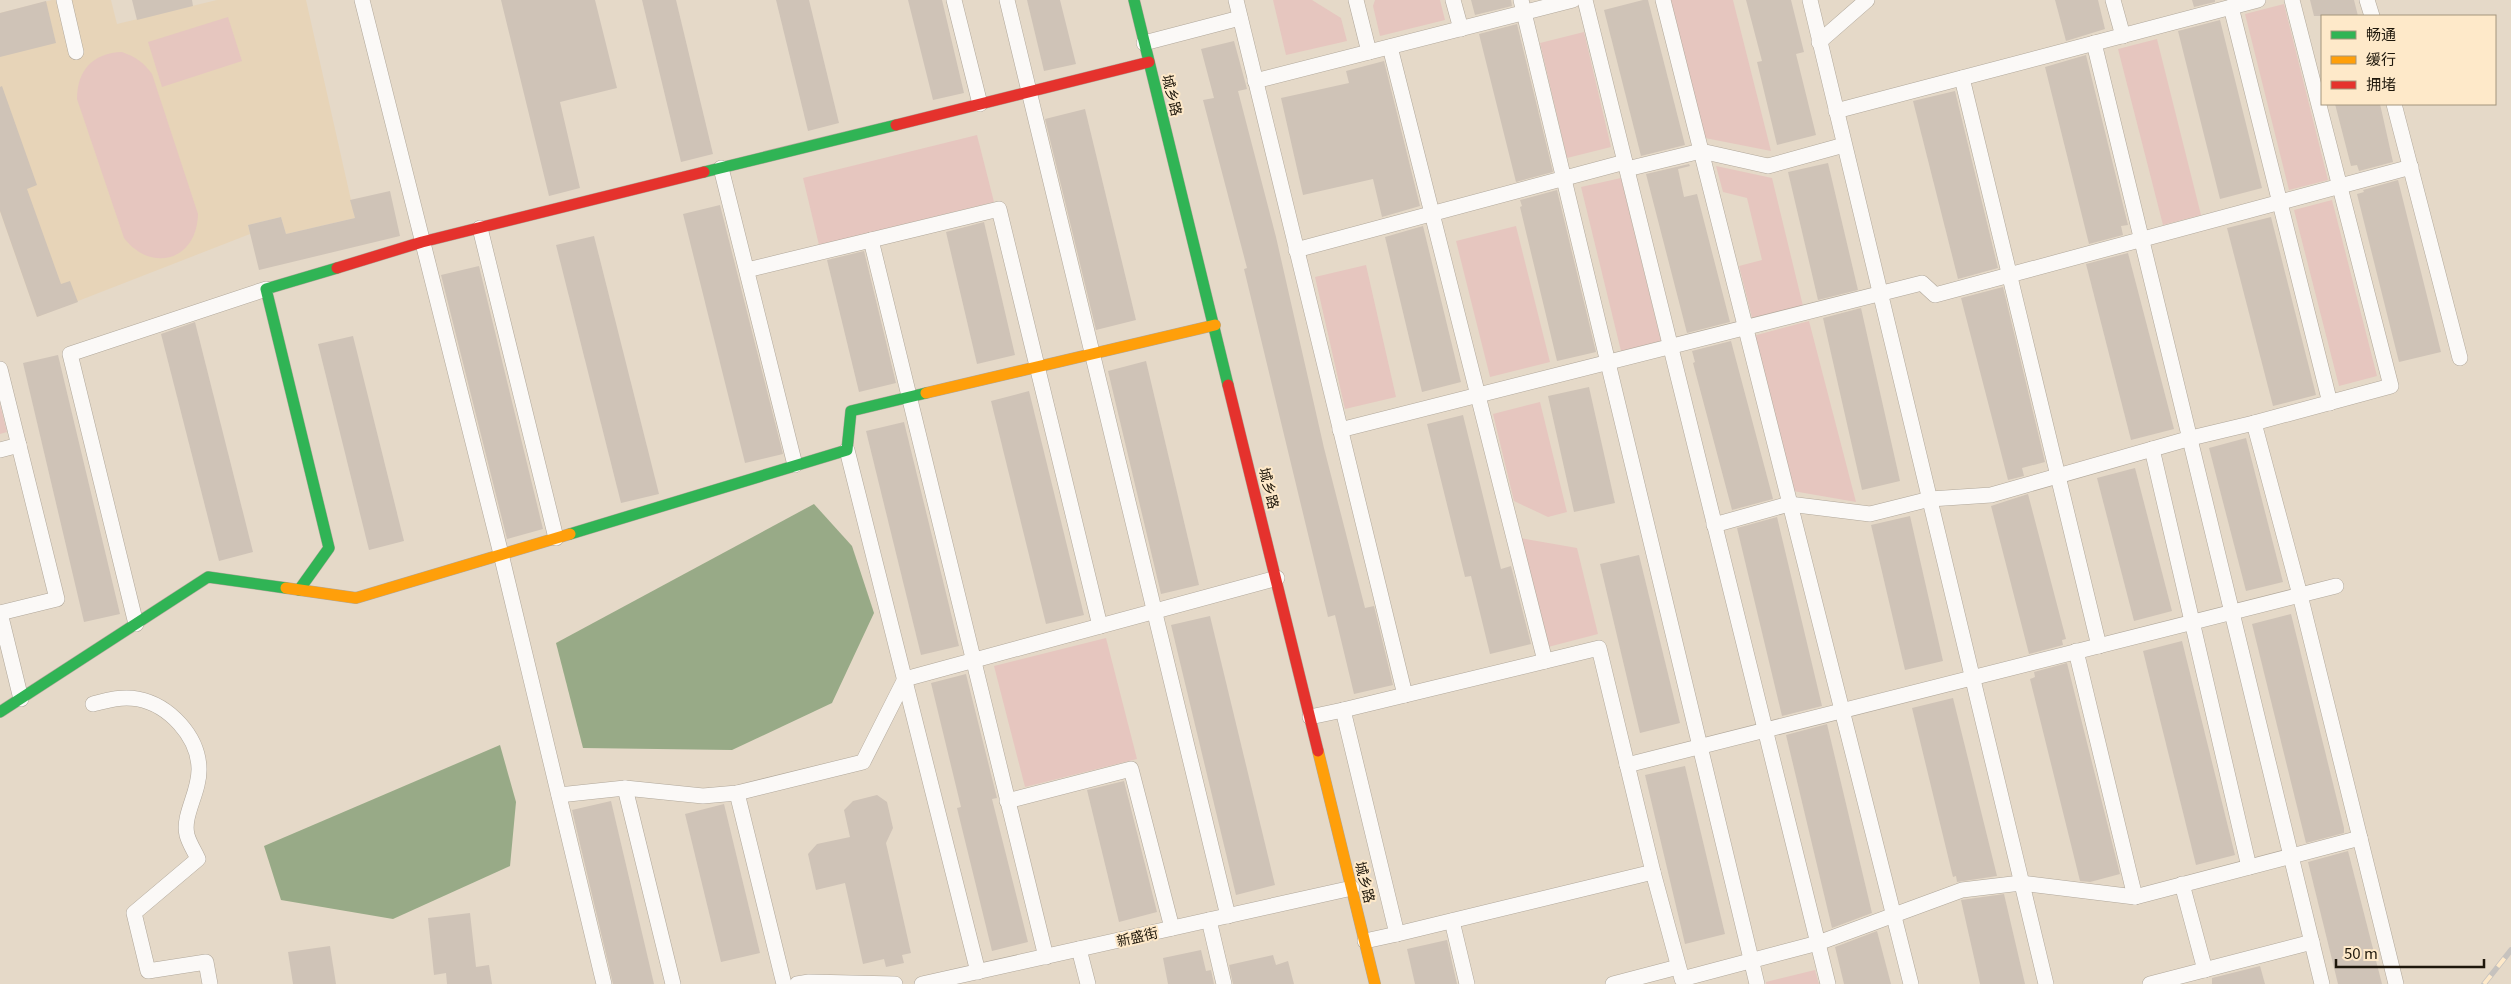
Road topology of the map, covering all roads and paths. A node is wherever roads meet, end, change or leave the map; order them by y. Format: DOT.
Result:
graph roads {
  1 [pos="64,0"];
  2 [pos="362,0"];
  3 [pos="954,0"];
  4 [pos="1007,0"];
  5 [pos="1134,0"];
  6 [pos="1236,0"];
  7 [pos="1356,0"];
  8 [pos="1453,0"];
  9 [pos="1573,0"];
  10 [pos="1585,0"];
  11 [pos="1663,0"];
  12 [pos="1810,0"];
  13 [pos="1867,0"];
  14 [pos="2113,0"];
  15 [pos="2255,0"];
  16 [pos="2292,0"];
  17 [pos="2367,0"];
  18 [pos="1522,6"];
  19 [pos="2231,7"];
  20 [pos="2372,15"];
  21 [pos="1240,18"];
  22 [pos="1461,29"];
  23 [pos="2123,36"];
  24 [pos="1820,42"];
  25 [pos="1144,43"];
  26 [pos="2094,43"];
  27 [pos="1390,47"];
  28 [pos="76,52"];
  29 [pos="1369,52"];
  30 [pos="1149,62"];
  31 [pos="1962,78"];
  32 [pos="1256,81"];
  33 [pos="1029,92"];
  34 [pos="980,104"];
  35 [pos="2394,105"];
  36 [pos="1836,111"];
  37 [pos="1844,145"];
  38 [pos="1701,151"];
  39 [pos="1626,166"];
  40 [pos="721,168"];
  41 [pos="2411,168"];
  42 [pos="1563,179"];
  43 [pos="2340,186"];
  44 [pos="2280,202"];
  45 [pos="1432,213"];
  46 [pos="480,228"];
  47 [pos="871,240"];
  48 [pos="2142,240"];
  49 [pos="422,242"];
  50 [pos="1296,250"];
  51 [pos="747,270"];
  52 [pos="2009,275"];
  53 [pos="266,289"];
  54 [pos="1880,293"];
  55 [pos="1215,325"];
  56 [pos="1745,328"];
  57 [pos="1670,346"];
  58 [pos="1092,354"];
  59 [pos="2460,358"];
  60 [pos="1607,362"];
  61 [pos="1037,367"];
  62 [pos="0,369"];
  63 [pos="1478,395"];
  64 [pos="908,397"];
  65 [pos="2330,403"];
  66 [pos="2254,423"];
  67 [pos="1340,430"];
  68 [pos="2191,438"];
  69 [pos="19,445"];
  70 [pos="2152,449"];
  71 [pos="0,450"];
  72 [pos="848,450"];
  73 [pos="795,465"];
  74 [pos="2058,476"];
  75 [pos="1930,499"];
  76 [pos="1789,504"];
  77 [pos="1714,524"];
  78 [pos="556,538"];
  79 [pos="501,554"];
  80 [pos="1276,578"];
  81 [pos="2336,586"];
  82 [pos="299,590"];
  83 [pos="2300,595"];
  84 [pos="1154,611"];
  85 [pos="2233,612"];
  86 [pos="0,613"];
  87 [pos="2192,622"];
  88 [pos="136,624"];
  89 [pos="1100,626"];
  90 [pos="2099,646"];
  91 [pos="2076,651"];
  92 [pos="973,660"];
  93 [pos="1545,661"];
  94 [pos="1972,678"];
  95 [pos="905,679"];
  96 [pos="1404,695"];
  97 [pos="22,698"];
  98 [pos="93,704"];
  99 [pos="1343,710"];
  100 [pos="1841,711"];
  101 [pos="0,712"];
  102 [pos="1310,717"];
  103 [pos="1765,730"];
  104 [pos="1698,747"];
  105 [pos="1627,765"];
  106 [pos="625,788"];
  107 [pos="737,793"];
  108 [pos="559,795"];
  109 [pos="1007,801"];
  110 [pos="2360,838"];
  111 [pos="2291,856"];
  112 [pos="2249,867"];
  113 [pos="1653,872"];
  114 [pos="2022,883"];
  115 [pos="2182,884"];
  116 [pos="1352,888"];
  117 [pos="2135,897"];
  118 [pos="1894,915"];
  119 [pos="1228,916"];
  120 [pos="1209,920"];
  121 [pos="1452,921"];
  122 [pos="1172,928"];
  123 [pos="1397,934"];
  124 [pos="1365,942"];
  125 [pos="2312,942"];
  126 [pos="1818,943"];
  127 [pos="1079,949"];
  128 [pos="1046,956"];
  129 [pos="1751,961"];
  130 [pos="2205,970"];
  131 [pos="978,972"];
  132 [pos="1681,977"];
  133 [pos="954,981"];
  134 [pos="842,983"];
  135 [pos="210,984"];
  136 [pos="604,984"];
  137 [pos="673,984"];
  138 [pos="784,984"];
  139 [pos="797,984"];
  140 [pos="895,984"];
  141 [pos="922,984"];
  142 [pos="1088,984"];
  143 [pos="1224,984"];
  144 [pos="1375,984"];
  145 [pos="1467,984"];
  146 [pos="1613,984"];
  147 [pos="1757,984"];
  148 [pos="1828,984"];
  149 [pos="1911,984"];
  150 [pos="2046,984"];
  151 [pos="2150,984"];
  152 [pos="2322,984"];
  153 [pos="2396,984"];
  1 -- 28 [label="street"];
  2 -- 49 [label="street"];
  3 -- 34 [label="street"];
  4 -- 33 [label="street"];
  5 -- 25 [label="street, 城乡路"];
  6 -- 21 [label="street"];
  7 -- 29 [label="street"];
  8 -- 22 [label="street"];
  9 -- 18 [label="street"];
  10 -- 39 [label="street"];
  11 -- 38 [label="street"];
  12 -- 24 [label="street"];
  13 -- 24 [label="street"];
  14 -- 23 [label="street"];
  15 -- 19 [label="street"];
  16 -- 43 [label="street"];
  17 -- 20 [label="street"];
  18 -- 22 [label="street"];
  18 -- 42 [label="street"];
  19 -- 23 [label="street"];
  19 -- 44 [label="street"];
  21 -- 25 [label="street"];
  21 -- 32 [label="street"];
  22 -- 27 [label="street"];
  23 -- 26 [label="street"];
  24 -- 36 [label="street"];
  25 -- 30 [label="street, 城乡路"];
  26 -- 31 [label="street"];
  26 -- 48 [label="street"];
  27 -- 29 [label="street"];
  27 -- 45 [label="street"];
  29 -- 32 [label="street"];
  30 -- 33 [label="street"];
  30 -- 55 [label="street, 城乡路"];
  31 -- 36 [label="street"];
  31 -- 52 [label="street"];
  32 -- 50 [label="street"];
  33 -- 34 [label="street"];
  33 -- 58 [label="street"];
  34 -- 40 [label="street"];
  35 -- 41 [label="street"];
  36 -- 37 [label="street"];
  37 -- 38 [label="street"];
  37 -- 54 [label="street"];
  38 -- 39 [label="street"];
  38 -- 56 [label="street"];
  39 -- 42 [label="street"];
  39 -- 57 [label="street"];
  40 -- 46 [label="street"];
  40 -- 51 [label="street"];
  41 -- 43 [label="street"];
  41 -- 59 [label="street"];
  42 -- 45 [label="street"];
  42 -- 60 [label="street"];
  43 -- 44 [label="street"];
  43 -- 65 [label="street"];
  44 -- 48 [label="street"];
  44 -- 65 [label="street"];
  45 -- 50 [label="street"];
  45 -- 63 [label="street"];
  46 -- 49 [label="street"];
  46 -- 78 [label="street"];
  47 -- 51 [label="street"];
  47 -- 61 [label="street"];
  47 -- 64 [label="street"];
  48 -- 52 [label="street"];
  48 -- 68 [label="street"];
  49 -- 53 [label="street"];
  49 -- 79 [label="street"];
  50 -- 67 [label="street"];
  51 -- 73 [label="street"];
  52 -- 54 [label="street"];
  52 -- 74 [label="street"];
  53 -- 82 [label="street"];
  53 -- 88 [label="street"];
  54 -- 56 [label="street"];
  54 -- 75 [label="street"];
  55 -- 58 [label="street"];
  55 -- 80 [label="street, 城乡路"];
  56 -- 57 [label="street"];
  56 -- 76 [label="street"];
  57 -- 60 [label="street"];
  57 -- 77 [label="street"];
  58 -- 61 [label="street"];
  58 -- 84 [label="street"];
  60 -- 63 [label="street"];
  60 -- 104 [label="street"];
  61 -- 64 [label="street"];
  61 -- 89 [label="street"];
  62 -- 69 [label="street"];
  63 -- 67 [label="street"];
  63 -- 93 [label="street"];
  64 -- 72 [label="street"];
  64 -- 92 [label="street"];
  65 -- 66 [label="street"];
  66 -- 68 [label="street"];
  66 -- 83 [label="street"];
  67 -- 96 [label="street"];
  68 -- 70 [label="street"];
  68 -- 85 [label="street"];
  69 -- 71 [label="street"];
  69 -- 86 [label="street"];
  70 -- 74 [label="street"];
  70 -- 87 [label="street"];
  72 -- 73 [label="street"];
  72 -- 95 [label="street"];
  73 -- 78 [label="street"];
  74 -- 75 [label="street"];
  74 -- 90 [label="street"];
  75 -- 76 [label="street"];
  75 -- 94 [label="street"];
  76 -- 77 [label="street"];
  76 -- 100 [label="street"];
  77 -- 103 [label="street"];
  78 -- 79 [label="street"];
  79 -- 82 [label="street"];
  79 -- 108 [label="street"];
  80 -- 84 [label="street"];
  80 -- 102 [label="street, 城乡路"];
  81 -- 83 [label="street"];
  82 -- 88 [label="street"];
  83 -- 85 [label="street"];
  83 -- 110 [label="street"];
  84 -- 89 [label="street"];
  84 -- 119 [label="street"];
  85 -- 87 [label="street"];
  85 -- 111 [label="street"];
  86 -- 97 [label="street"];
  87 -- 90 [label="street"];
  87 -- 112 [label="street"];
  88 -- 97 [label="street"];
  89 -- 92 [label="street"];
  90 -- 91 [label="street"];
  91 -- 94 [label="street"];
  91 -- 117 [label="street"];
  92 -- 95 [label="street"];
  92 -- 109 [label="street"];
  93 -- 96 [label="street"];
  93 -- 105 [label="street"];
  94 -- 100 [label="street"];
  94 -- 114 [label="street"];
  95 -- 107 [label="street"];
  95 -- 131 [label="street"];
  96 -- 99 [label="street"];
  97 -- 101 [label="street"];
  98 -- 135 [label="street"];
  99 -- 102 [label="street"];
  99 -- 123 [label="street"];
  100 -- 103 [label="street"];
  100 -- 118 [label="street"];
  102 -- 116 [label="street, 城乡路"];
  103 -- 104 [label="street"];
  103 -- 126 [label="street"];
  104 -- 105 [label="street"];
  104 -- 129 [label="street"];
  105 -- 113 [label="street"];
  106 -- 107 [label="street"];
  106 -- 108 [label="street"];
  106 -- 137 [label="street"];
  107 -- 138 [label="street"];
  108 -- 136 [label="street"];
  109 -- 122 [label="street"];
  109 -- 128 [label="street"];
  110 -- 111 [label="street"];
  110 -- 153 [label="street"];
  111 -- 112 [label="street"];
  111 -- 125 [label="street"];
  112 -- 115 [label="street"];
  113 -- 121 [label="street"];
  113 -- 132 [label="street"];
  114 -- 117 [label="street"];
  114 -- 118 [label="street"];
  114 -- 150 [label="street"];
  115 -- 117 [label="street"];
  115 -- 130 [label="street"];
  116 -- 119 [label="street, 新盛街"];
  116 -- 124 [label="street, 城乡路"];
  118 -- 126 [label="street"];
  118 -- 149 [label="street"];
  119 -- 120 [label="street, 新盛街"];
  120 -- 122 [label="street, 新盛街"];
  120 -- 143 [label="street"];
  121 -- 123 [label="street"];
  121 -- 145 [label="street"];
  122 -- 127 [label="street, 新盛街"];
  123 -- 124 [label="street"];
  124 -- 144 [label="street, 城乡路"];
  125 -- 130 [label="street"];
  125 -- 152 [label="street"];
  126 -- 129 [label="street"];
  126 -- 148 [label="street"];
  127 -- 128 [label="street, 新盛街"];
  127 -- 142 [label="street"];
  128 -- 131 [label="street, 新盛街"];
  129 -- 132 [label="street"];
  129 -- 147 [label="street"];
  130 -- 151 [label="street"];
  131 -- 133 [label="street, 新盛街"];
  132 -- 146 [label="street"];
  133 -- 141 [label="street, 新盛街"];
  134 -- 139 [label="street"];
  134 -- 140 [label="street"];
}
